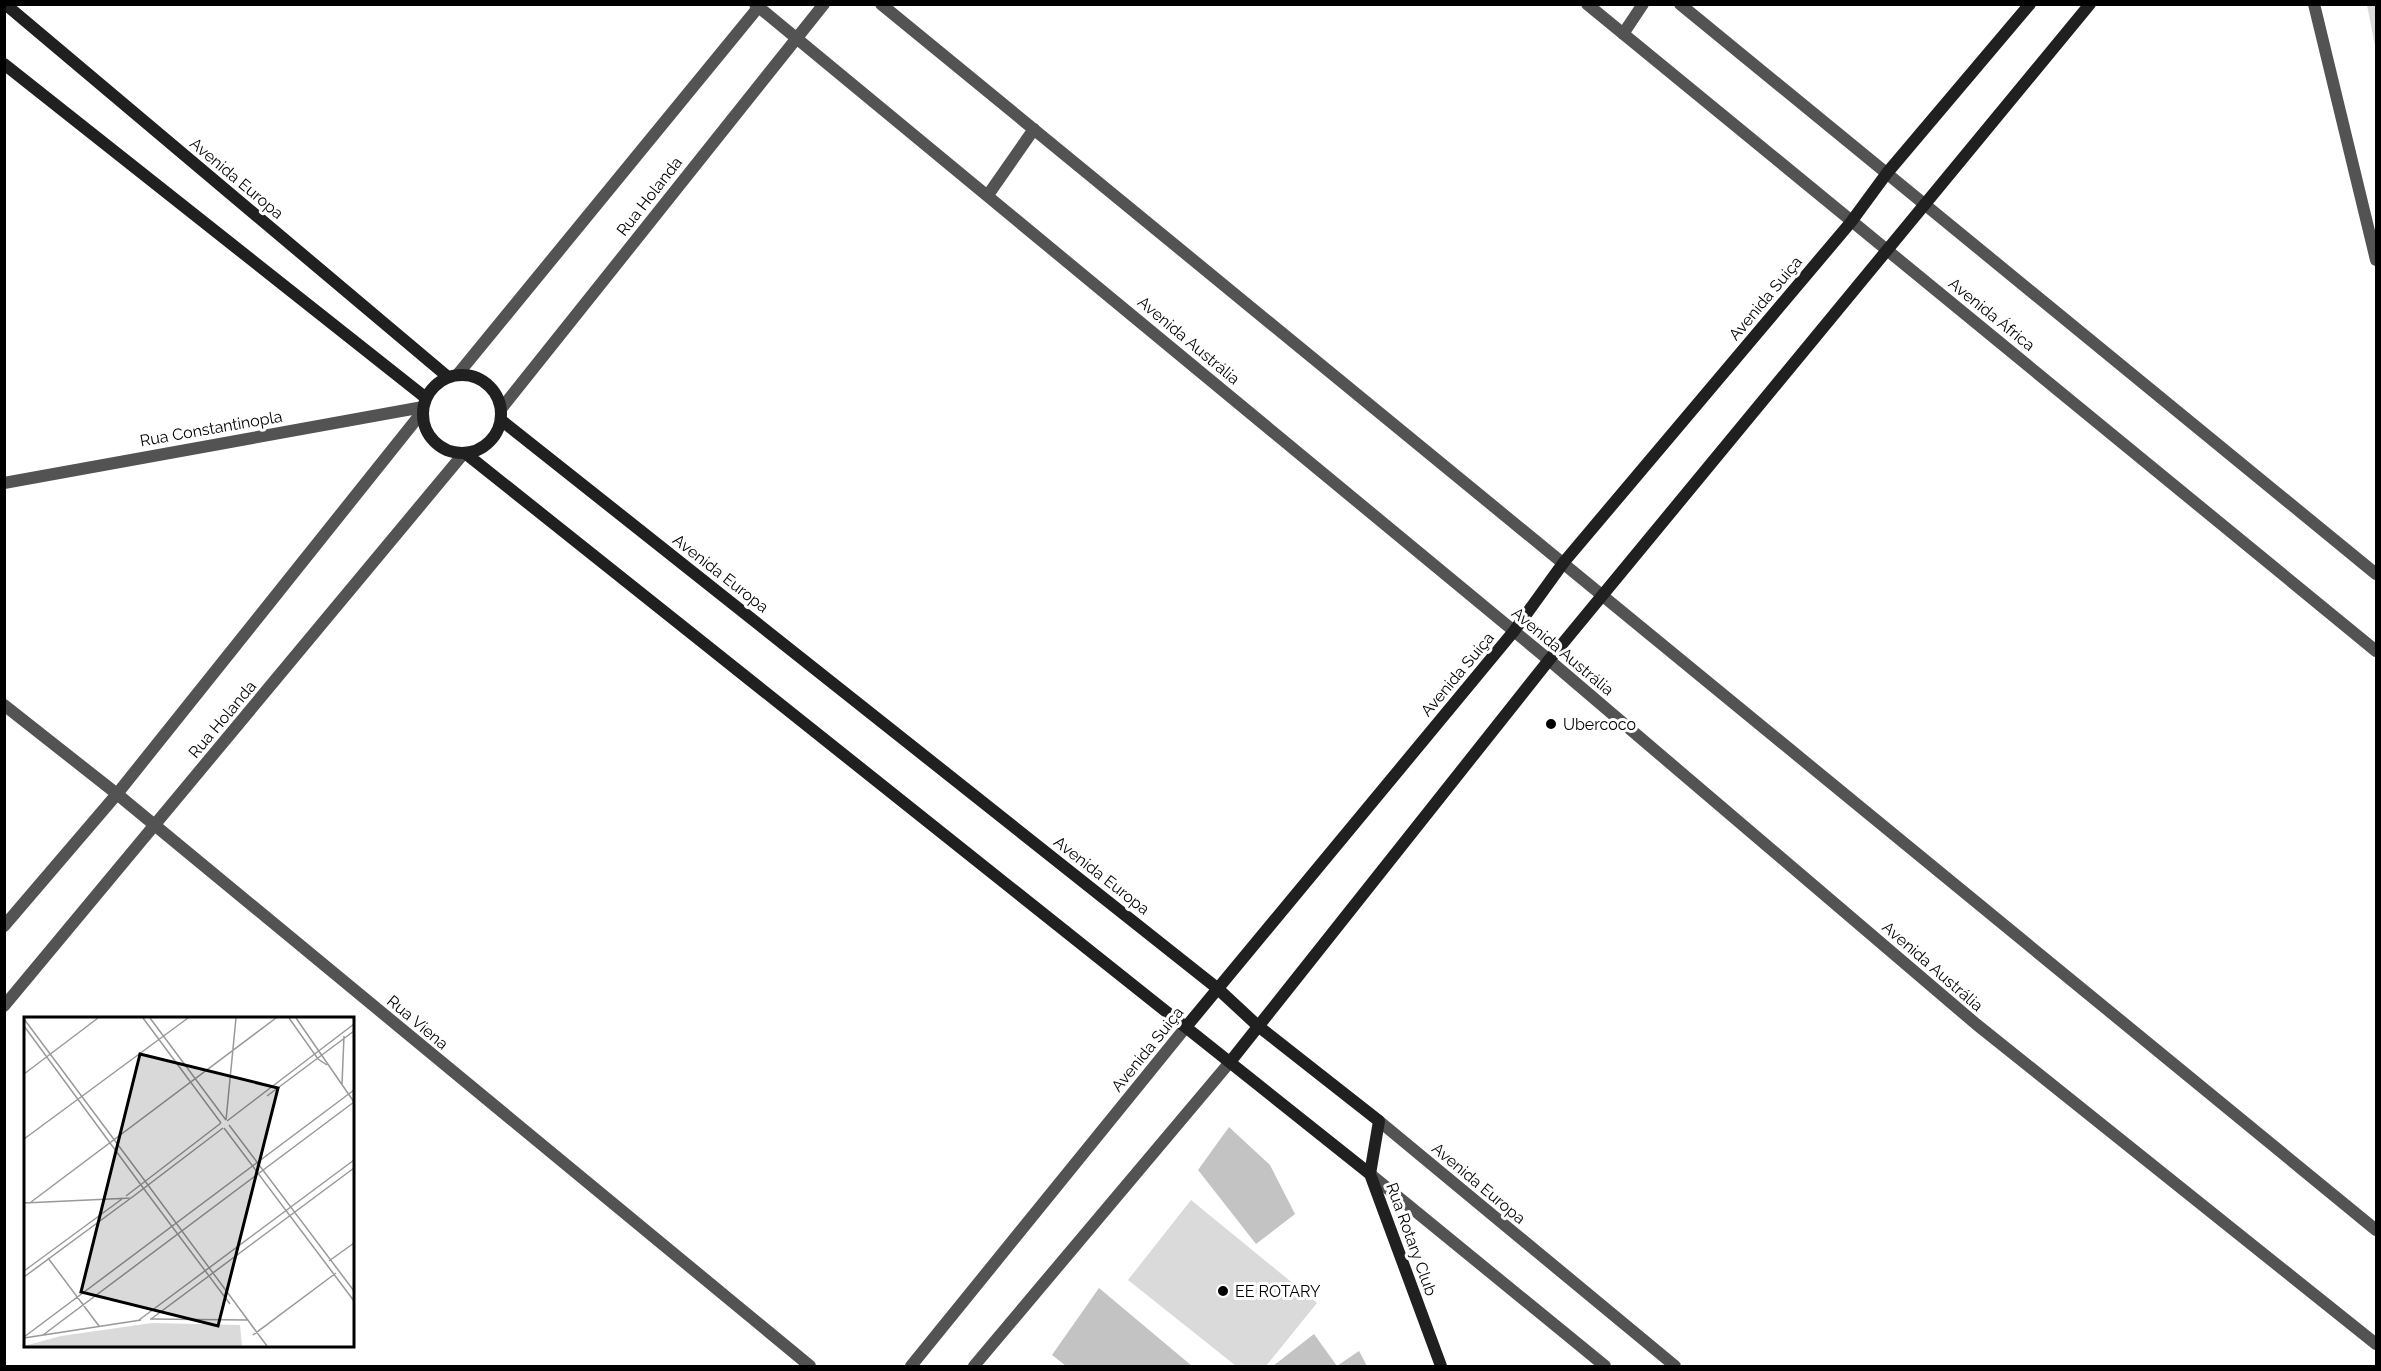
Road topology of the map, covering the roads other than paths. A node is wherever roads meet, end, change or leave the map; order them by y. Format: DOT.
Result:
graph roads {
  1 [pos="5,4"];
  2 [pos="824,4"];
  3 [pos="881,4"];
  4 [pos="1587,4"];
  5 [pos="1643,4"];
  6 [pos="1680,4"];
  7 [pos="2030,4"];
  8 [pos="2090,4"];
  9 [pos="2314,4"];
  10 [pos="759,6"];
  11 [pos="1623,34"];
  12 [pos="796,38"];
  13 [pos="4,64"];
  14 [pos="1034,129"];
  15 [pos="1887,173"];
  16 [pos="988,195"];
  17 [pos="1924,205"];
  18 [pos="1851,222"];
  19 [pos="1888,250"];
  20 [pos="2376,260"];
  21 [pos="453,376"];
  22 [pos="424,405"];
  23 [pos="501,415"];
  24 [pos="465,453"];
  25 [pos="4,483"];
  26 [pos="1564,562"];
  27 [pos="2376,574"];
  28 [pos="1604,595"];
  29 [pos="1514,631"];
  30 [pos="2376,651"];
  31 [pos="1549,660"];
  32 [pos="4,705"];
  33 [pos="117,794"];
  34 [pos="155,826"];
  35 [pos="4,926"];
  36 [pos="1217,988"];
  37 [pos="4,1006"];
  38 [pos="1258,1026"];
  39 [pos="1186,1027"];
  40 [pos="1230,1062"];
  41 [pos="1379,1121"];
  42 [pos="1370,1174"];
  43 [pos="2376,1230"];
  44 [pos="2376,1344"];
  45 [pos="810,1366"];
  46 [pos="911,1366"];
  47 [pos="974,1366"];
  48 [pos="1441,1366"];
  49 [pos="1605,1366"];
  50 [pos="1674,1366"];
  1 -- 21 [label="main road, Avenida Europa"];
  2 -- 12 [label="street, Rua Holanda"];
  3 -- 14 [label="street"];
  4 -- 11 [label="street, Avenida África"];
  5 -- 11 [label="street"];
  6 -- 15 [label="street"];
  7 -- 15 [label="main road, Avenida Suiça"];
  8 -- 17 [label="main road"];
  9 -- 20 [label="street"];
  10 -- 12 [label="street, Avenida Austrália"];
  10 -- 21 [label="street, Rua Holanda"];
  11 -- 18 [label="street, Avenida África"];
  12 -- 16 [label="street, Avenida Austrália"];
  12 -- 23 [label="street, Rua Holanda"];
  13 -- 22 [label="main road"];
  14 -- 16 [label="street"];
  14 -- 26 [label="street"];
  15 -- 17 [label="street"];
  15 -- 18 [label="main road, Avenida Suiça"];
  16 -- 29 [label="street, Avenida Austrália"];
  17 -- 19 [label="main road"];
  17 -- 27 [label="street"];
  18 -- 19 [label="street, Avenida África"];
  18 -- 26 [label="main road, Avenida Suiça"];
  19 -- 28 [label="main road"];
  19 -- 30 [label="street, Avenida África"];
  21 -- 22 [label="main road"];
  21 -- 23 [label="main road"];
  22 -- 24 [label="main road"];
  22 -- 25 [label="street, Rua Constantinopla"];
  22 -- 33 [label="street"];
  23 -- 24 [label="main road"];
  23 -- 36 [label="main road, Avenida Europa"];
  24 -- 34 [label="street, Rua Holanda"];
  24 -- 39 [label="main road"];
  26 -- 28 [label="street"];
  26 -- 29 [label="main road, Avenida Suiça"];
  28 -- 31 [label="main road"];
  28 -- 43 [label="street"];
  29 -- 31 [label="street, Avenida Austrália"];
  29 -- 36 [label="main road, Avenida Suiça"];
  31 -- 38 [label="main road"];
  31 -- 44 [label="street, Avenida Austrália"];
  32 -- 33 [label="street, Rua Viena"];
  33 -- 34 [label="street, Rua Viena"];
  33 -- 35 [label="street"];
  34 -- 37 [label="street, Rua Holanda"];
  34 -- 45 [label="street, Rua Viena"];
  36 -- 38 [label="main road, Avenida Europa"];
  36 -- 39 [label="main road, Avenida Suiça"];
  38 -- 40 [label="main road"];
  38 -- 41 [label="main road, Avenida Europa"];
  39 -- 40 [label="main road"];
  39 -- 46 [label="street, Avenida Suiça"];
  40 -- 42 [label="main road"];
  40 -- 47 [label="street"];
  41 -- 42 [label="main road, Rua Rotary Club"];
  41 -- 50 [label="street, Avenida Europa"];
  42 -- 48 [label="main road, Rua Rotary Club"];
  42 -- 49 [label="street"];
}
